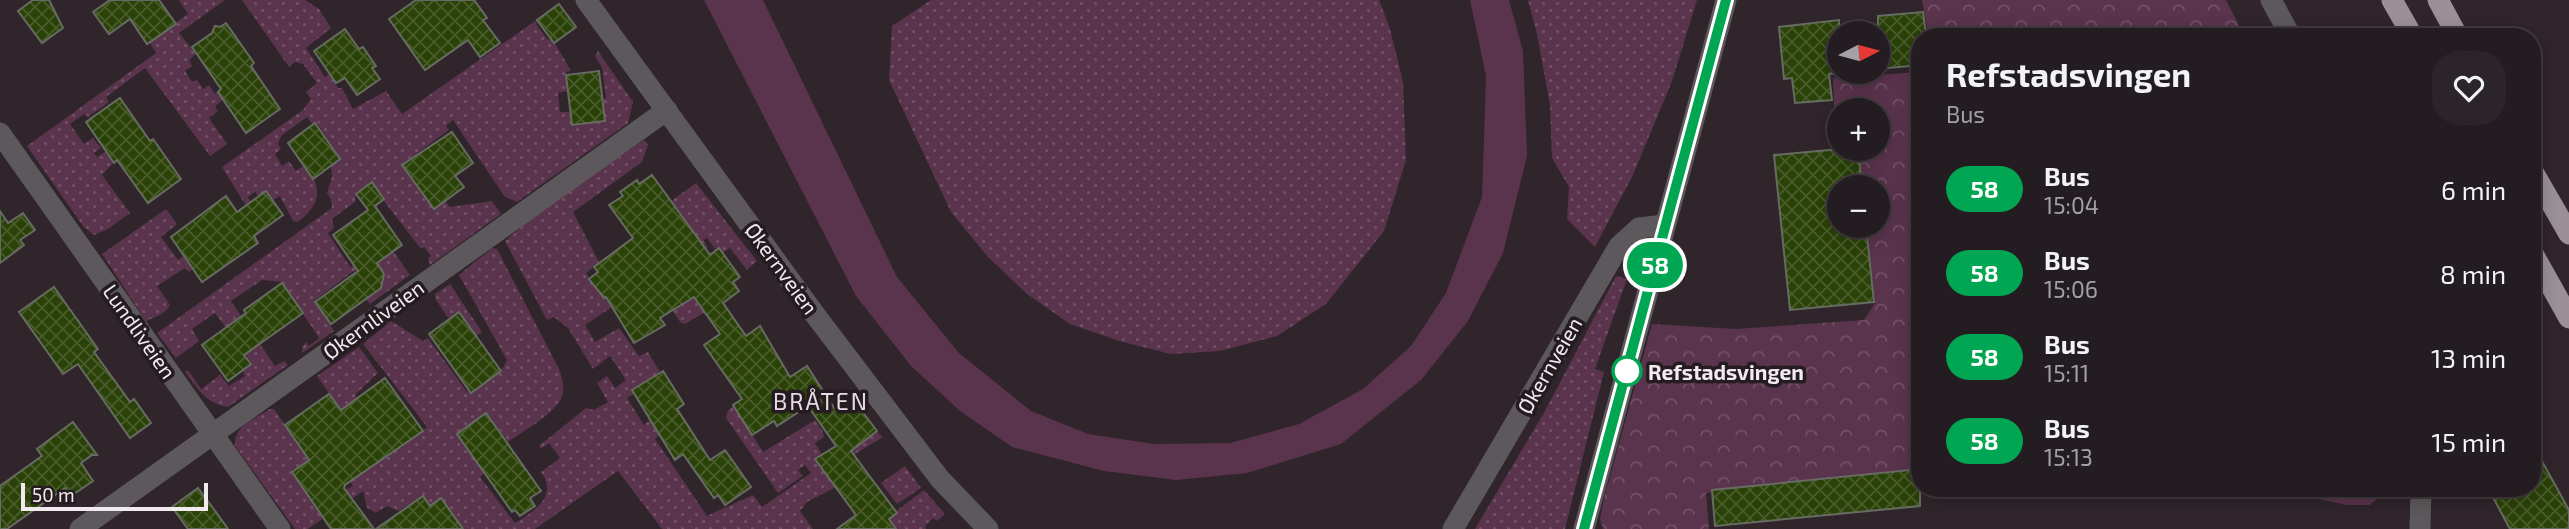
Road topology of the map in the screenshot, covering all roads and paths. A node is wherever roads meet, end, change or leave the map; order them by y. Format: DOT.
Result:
graph roads {
  1 [pos="586,0"];
  2 [pos="1726,0"];
  3 [pos="2271,0"];
  4 [pos="2392,0"];
  5 [pos="2438,0"];
  6 [pos="2286,28"];
  7 [pos="2408,28"];
  8 [pos="2453,28"];
  9 [pos="667,110"];
  10 [pos="0,132"];
  11 [pos="2541,186"];
  12 [pos="1665,225"];
  13 [pos="2569,234"];
  14 [pos="2541,268"];
  15 [pos="2569,318"];
  16 [pos="212,435"];
  17 [pos="2421,497"];
  18 [pos="80,529"];
  19 [pos="280,529"];
  20 [pos="988,529"];
  21 [pos="1453,529"];
  22 [pos="1584,529"];
  23 [pos="2420,529"];
  1 -- 9 [label="street, Økernveien"];
  2 -- 12 [label="street"];
  3 -- 6 [label="street"];
  4 -- 7 [label="highway"];
  5 -- 8 [label="highway"];
  9 -- 16 [label="street, Økernliveien"];
  9 -- 20 [label="street, Økernveien"];
  10 -- 16 [label="street, Lundliveien"];
  11 -- 13 [label="highway"];
  12 -- 21 [label="street, Økernveien"];
  12 -- 22 [label="street"];
  14 -- 15 [label="highway"];
  16 -- 18 [label="street, Økernliveien"];
  16 -- 19 [label="street, Lundliveien"];
  17 -- 23 [label="street"];
}
